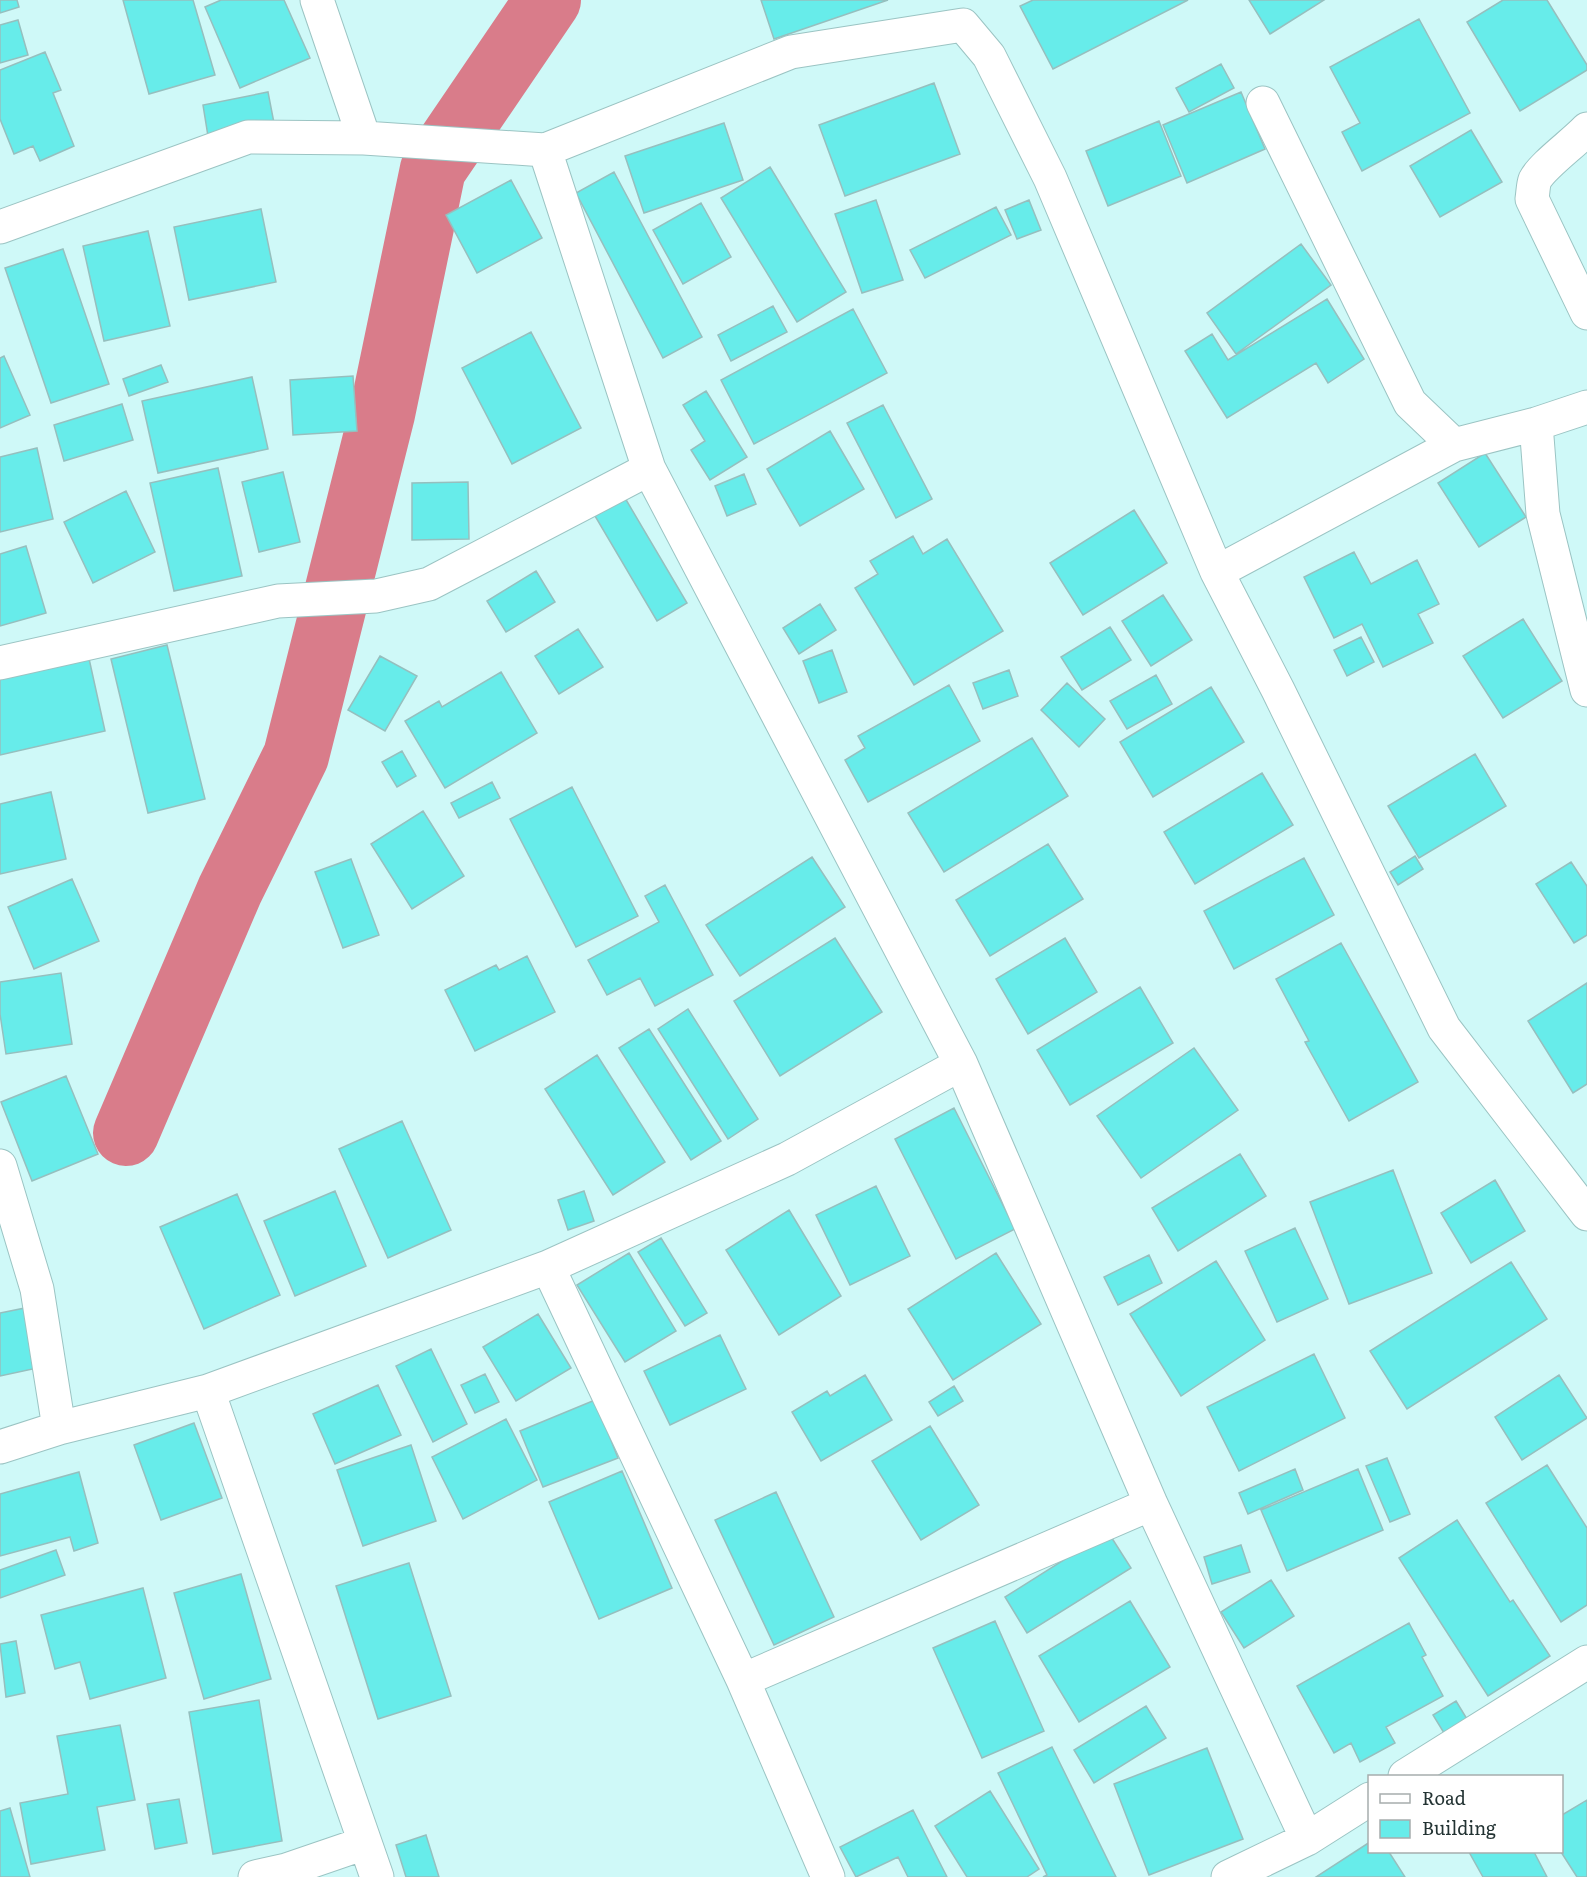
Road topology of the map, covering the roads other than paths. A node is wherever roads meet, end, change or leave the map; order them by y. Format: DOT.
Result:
graph roads {
  1 [pos="317,0"];
  2 [pos="1263,103"];
  3 [pos="1587,129"];
  4 [pos="364,138"];
  5 [pos="545,150"];
  6 [pos="0,227"];
  7 [pos="1587,313"];
  8 [pos="1587,407"];
  9 [pos="1536,424"];
  10 [pos="1454,444"];
  11 [pos="649,469"];
  12 [pos="1217,572"];
  13 [pos="0,663"];
  14 [pos="1587,690"];
  15 [pos="961,1064"];
  16 [pos="0,1166"];
  17 [pos="1587,1214"];
  18 [pos="548,1267"];
  19 [pos="208,1391"];
  20 [pos="59,1428"];
  21 [pos="0,1447"];
  22 [pos="1151,1504"];
  23 [pos="1587,1662"];
  24 [pos="743,1680"];
  25 [pos="1407,1775"];
  26 [pos="1368,1800"];
  27 [pos="1307,1839"];
  28 [pos="365,1843"];
  29 [pos="255,1877"];
  30 [pos="377,1877"];
  31 [pos="828,1877"];
  32 [pos="1228,1877"];
  1 -- 4 [label="street"];
  2 -- 10 [label="street"];
  3 -- 7 [label="street"];
  4 -- 5 [label="street"];
  4 -- 6 [label="street"];
  5 -- 11 [label="street"];
  5 -- 12 [label="street"];
  8 -- 9 [label="street"];
  9 -- 10 [label="street"];
  9 -- 14 [label="street"];
  10 -- 12 [label="street"];
  11 -- 13 [label="street"];
  11 -- 15 [label="street"];
  12 -- 17 [label="street"];
  15 -- 18 [label="street"];
  15 -- 22 [label="street"];
  16 -- 20 [label="street"];
  18 -- 19 [label="street"];
  18 -- 24 [label="street"];
  19 -- 20 [label="street"];
  19 -- 28 [label="street"];
  20 -- 21 [label="street"];
  22 -- 24 [label="street"];
  22 -- 27 [label="street"];
  23 -- 25 [label="street"];
  24 -- 31 [label="street"];
  26 -- 27 [label="street"];
  27 -- 32 [label="street"];
  28 -- 29 [label="street"];
  28 -- 30 [label="street"];
}
